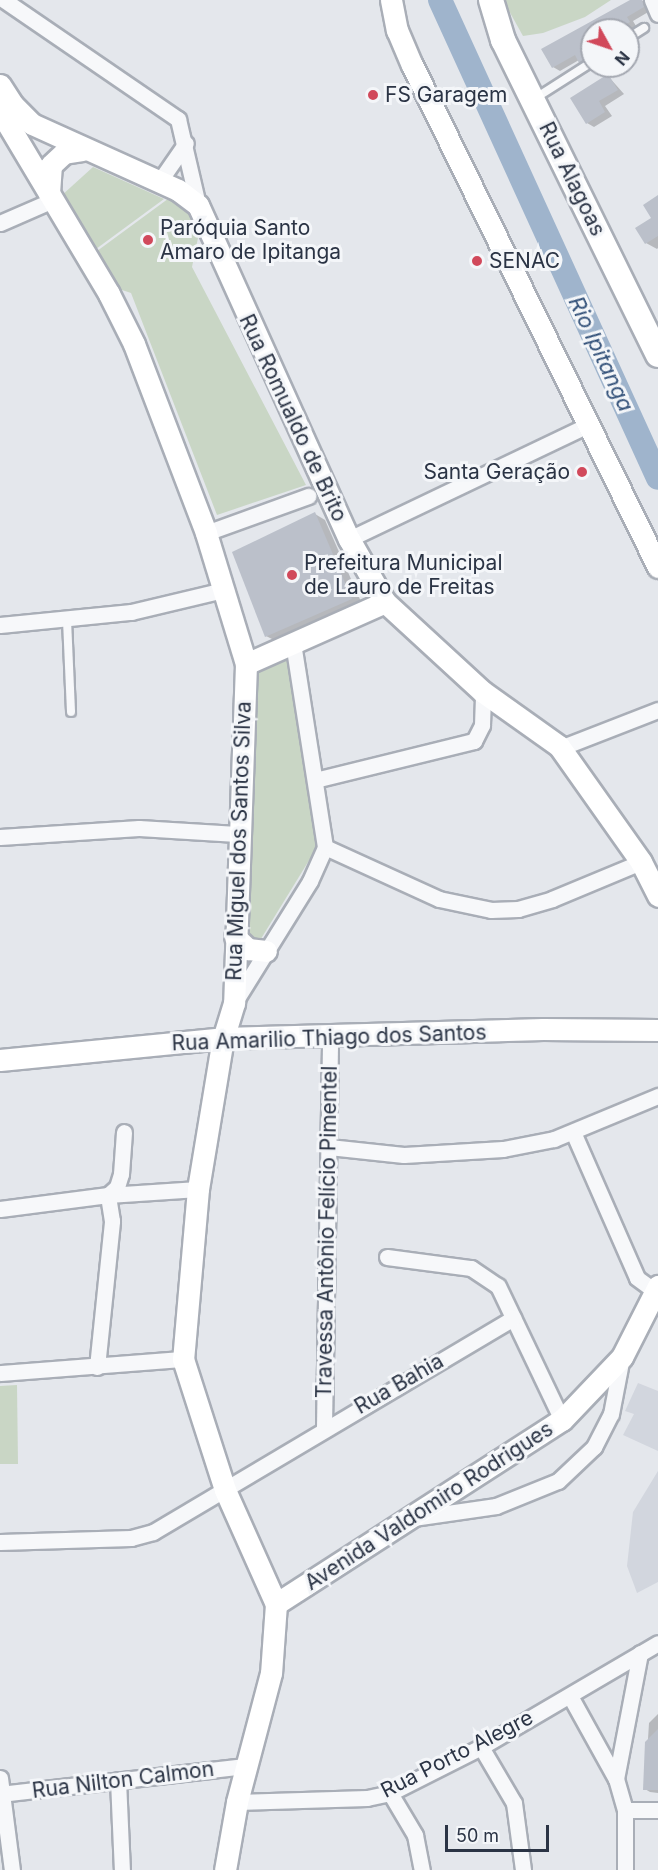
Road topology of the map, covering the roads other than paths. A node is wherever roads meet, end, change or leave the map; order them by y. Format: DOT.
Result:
graph roads {
  1 [pos="4,0"];
  2 [pos="391,0"];
  3 [pos="491,0"];
  4 [pos="652,0"];
  5 [pos="658,14"];
  6 [pos="644,28"];
  7 [pos="640,30"];
  8 [pos="580,69"];
  9 [pos="0,85"];
  10 [pos="532,99"];
  11 [pos="0,111"];
  12 [pos="57,138"];
  13 [pos="186,143"];
  14 [pos="82,150"];
  15 [pos="31,163"];
  16 [pos="159,182"];
  17 [pos="51,197"];
  18 [pos="198,206"];
  19 [pos="0,223"];
  20 [pos="658,355"];
  21 [pos="590,424"];
  22 [pos="308,495"];
  23 [pos="206,533"];
  24 [pos="349,539"];
  25 [pos="658,567"];
  26 [pos="222,590"];
  27 [pos="386,602"];
  28 [pos="67,620"];
  29 [pos="0,626"];
  30 [pos="293,643"];
  31 [pos="246,664"];
  32 [pos="483,692"];
  33 [pos="658,710"];
  34 [pos="71,712"];
  35 [pos="560,748"];
  36 [pos="315,780"];
  37 [pos="237,834"];
  38 [pos="0,837"];
  39 [pos="325,847"];
  40 [pos="641,862"];
  41 [pos="658,896"];
  42 [pos="235,937"];
  43 [pos="266,951"];
  44 [pos="234,1003"];
  45 [pos="658,1030"];
  46 [pos="330,1036"];
  47 [pos="223,1038"];
  48 [pos="0,1060"];
  49 [pos="658,1096"];
  50 [pos="124,1132"];
  51 [pos="573,1132"];
  52 [pos="329,1147"];
  53 [pos="198,1189"];
  54 [pos="108,1194"];
  55 [pos="0,1209"];
  56 [pos="387,1257"];
  57 [pos="657,1289"];
  58 [pos="513,1318"];
  59 [pos="622,1357"];
  60 [pos="183,1359"];
  61 [pos="97,1366"];
  62 [pos="0,1373"];
  63 [pos="562,1420"];
  64 [pos="324,1427"];
  65 [pos="225,1490"];
  66 [pos="413,1518"];
  67 [pos="0,1542"];
  68 [pos="276,1604"];
  69 [pos="658,1642"];
  70 [pos="640,1653"];
  71 [pos="570,1696"];
  72 [pos="481,1747"];
  73 [pos="247,1766"];
  74 [pos="616,1779"];
  75 [pos="118,1780"];
  76 [pos="0,1789"];
  77 [pos="390,1793"];
  78 [pos="237,1802"];
  79 [pos="625,1810"];
  80 [pos="658,1810"];
  81 [pos="12,1870"];
  82 [pos="122,1870"];
  83 [pos="225,1870"];
  84 [pos="422,1870"];
  85 [pos="523,1870"];
  86 [pos="626,1870"];
  1 -- 13 [label="street"];
  2 -- 21 [label="street"];
  3 -- 10 [label="main road, Rua Alagoas"];
  4 -- 5 [label="street"];
  6 -- 7 [label="lane"];
  8 -- 10 [label="lane"];
  9 -- 12 [label="street"];
  10 -- 20 [label="main road, Rua Alagoas"];
  11 -- 15 [label="street, Rua Miguel dos Santos Silva"];
  12 -- 14 [label="street"];
  12 -- 15 [label="street"];
  13 -- 16 [label="street"];
  13 -- 18 [label="street"];
  14 -- 16 [label="street"];
  14 -- 17 [label="street"];
  15 -- 17 [label="street, Rua Miguel dos Santos Silva"];
  16 -- 18 [label="street"];
  17 -- 19 [label="street"];
  17 -- 23 [label="street, Rua Miguel dos Santos Silva"];
  18 -- 24 [label="street, Rua Romualdo de Brito"];
  21 -- 24 [label="street"];
  21 -- 25 [label="street"];
  22 -- 23 [label="street"];
  23 -- 26 [label="street, Rua Miguel dos Santos Silva"];
  24 -- 27 [label="street, Rua Romualdo de Brito"];
  26 -- 28 [label="street"];
  26 -- 31 [label="street, Rua Miguel dos Santos Silva"];
  27 -- 30 [label="street"];
  27 -- 32 [label="street, Rua Romualdo de Brito"];
  28 -- 29 [label="street"];
  28 -- 34 [label="lane"];
  30 -- 31 [label="street"];
  30 -- 36 [label="street"];
  31 -- 37 [label="street, Rua Miguel dos Santos Silva"];
  32 -- 35 [label="street, Rua Romualdo de Brito"];
  32 -- 36 [label="street"];
  33 -- 35 [label="street"];
  35 -- 40 [label="street, Rua Romualdo de Brito"];
  36 -- 39 [label="street"];
  37 -- 38 [label="street"];
  37 -- 42 [label="street, Rua Miguel dos Santos Silva"];
  39 -- 40 [label="street"];
  39 -- 43 [label="street"];
  40 -- 41 [label="street, Rua Romualdo de Brito"];
  42 -- 43 [label="street"];
  42 -- 44 [label="street, Rua Miguel dos Santos Silva"];
  43 -- 44 [label="street"];
  44 -- 47 [label="street, Rua Miguel dos Santos Silva"];
  45 -- 46 [label="street, Rua Amarilio Thiago dos Santos"];
  46 -- 47 [label="street, Rua Amarilio Thiago dos Santos"];
  46 -- 52 [label="street, Travessa Antônio Felício Pimentel"];
  47 -- 48 [label="street, Rua Amarilio Thiago dos Santos"];
  47 -- 53 [label="street, Rua Miguel dos Santos Silva"];
  49 -- 51 [label="street"];
  50 -- 54 [label="street"];
  51 -- 52 [label="street"];
  51 -- 57 [label="street"];
  52 -- 64 [label="street, Travessa Antônio Felício Pimentel"];
  53 -- 54 [label="street"];
  53 -- 60 [label="street, Rua Miguel dos Santos Silva"];
  54 -- 55 [label="street"];
  54 -- 61 [label="street"];
  56 -- 58 [label="street"];
  57 -- 59 [label="street, Avenida Valdomiro Rodrigues"];
  58 -- 63 [label="street"];
  58 -- 64 [label="street, Rua Bahia"];
  59 -- 63 [label="street, Avenida Valdomiro Rodrigues"];
  59 -- 66 [label="street"];
  60 -- 61 [label="street"];
  60 -- 65 [label="street, Rua Miguel dos Santos Silva"];
  61 -- 62 [label="street"];
  63 -- 66 [label="street, Avenida Valdomiro Rodrigues"];
  64 -- 65 [label="street, Rua Bahia"];
  65 -- 67 [label="street, Rua Bahia"];
  65 -- 68 [label="street, Rua Miguel dos Santos Silva"];
  66 -- 68 [label="street, Avenida Valdomiro Rodrigues"];
  68 -- 73 [label="street"];
  69 -- 70 [label="street, Rua Porto Alegre"];
  70 -- 71 [label="street, Rua Porto Alegre"];
  70 -- 74 [label="street"];
  71 -- 72 [label="street, Rua Porto Alegre"];
  71 -- 74 [label="street"];
  72 -- 77 [label="street, Rua Porto Alegre"];
  72 -- 85 [label="street"];
  73 -- 75 [label="street, Rua Nilton Calmon"];
  73 -- 78 [label="street"];
  74 -- 79 [label="street"];
  75 -- 76 [label="street, Rua Nilton Calmon"];
  75 -- 82 [label="street"];
  76 -- 81 [label="street"];
  77 -- 78 [label="street, Rua Porto Alegre"];
  77 -- 84 [label="street"];
  78 -- 83 [label="street"];
  79 -- 80 [label="street"];
  79 -- 86 [label="street"];
}
